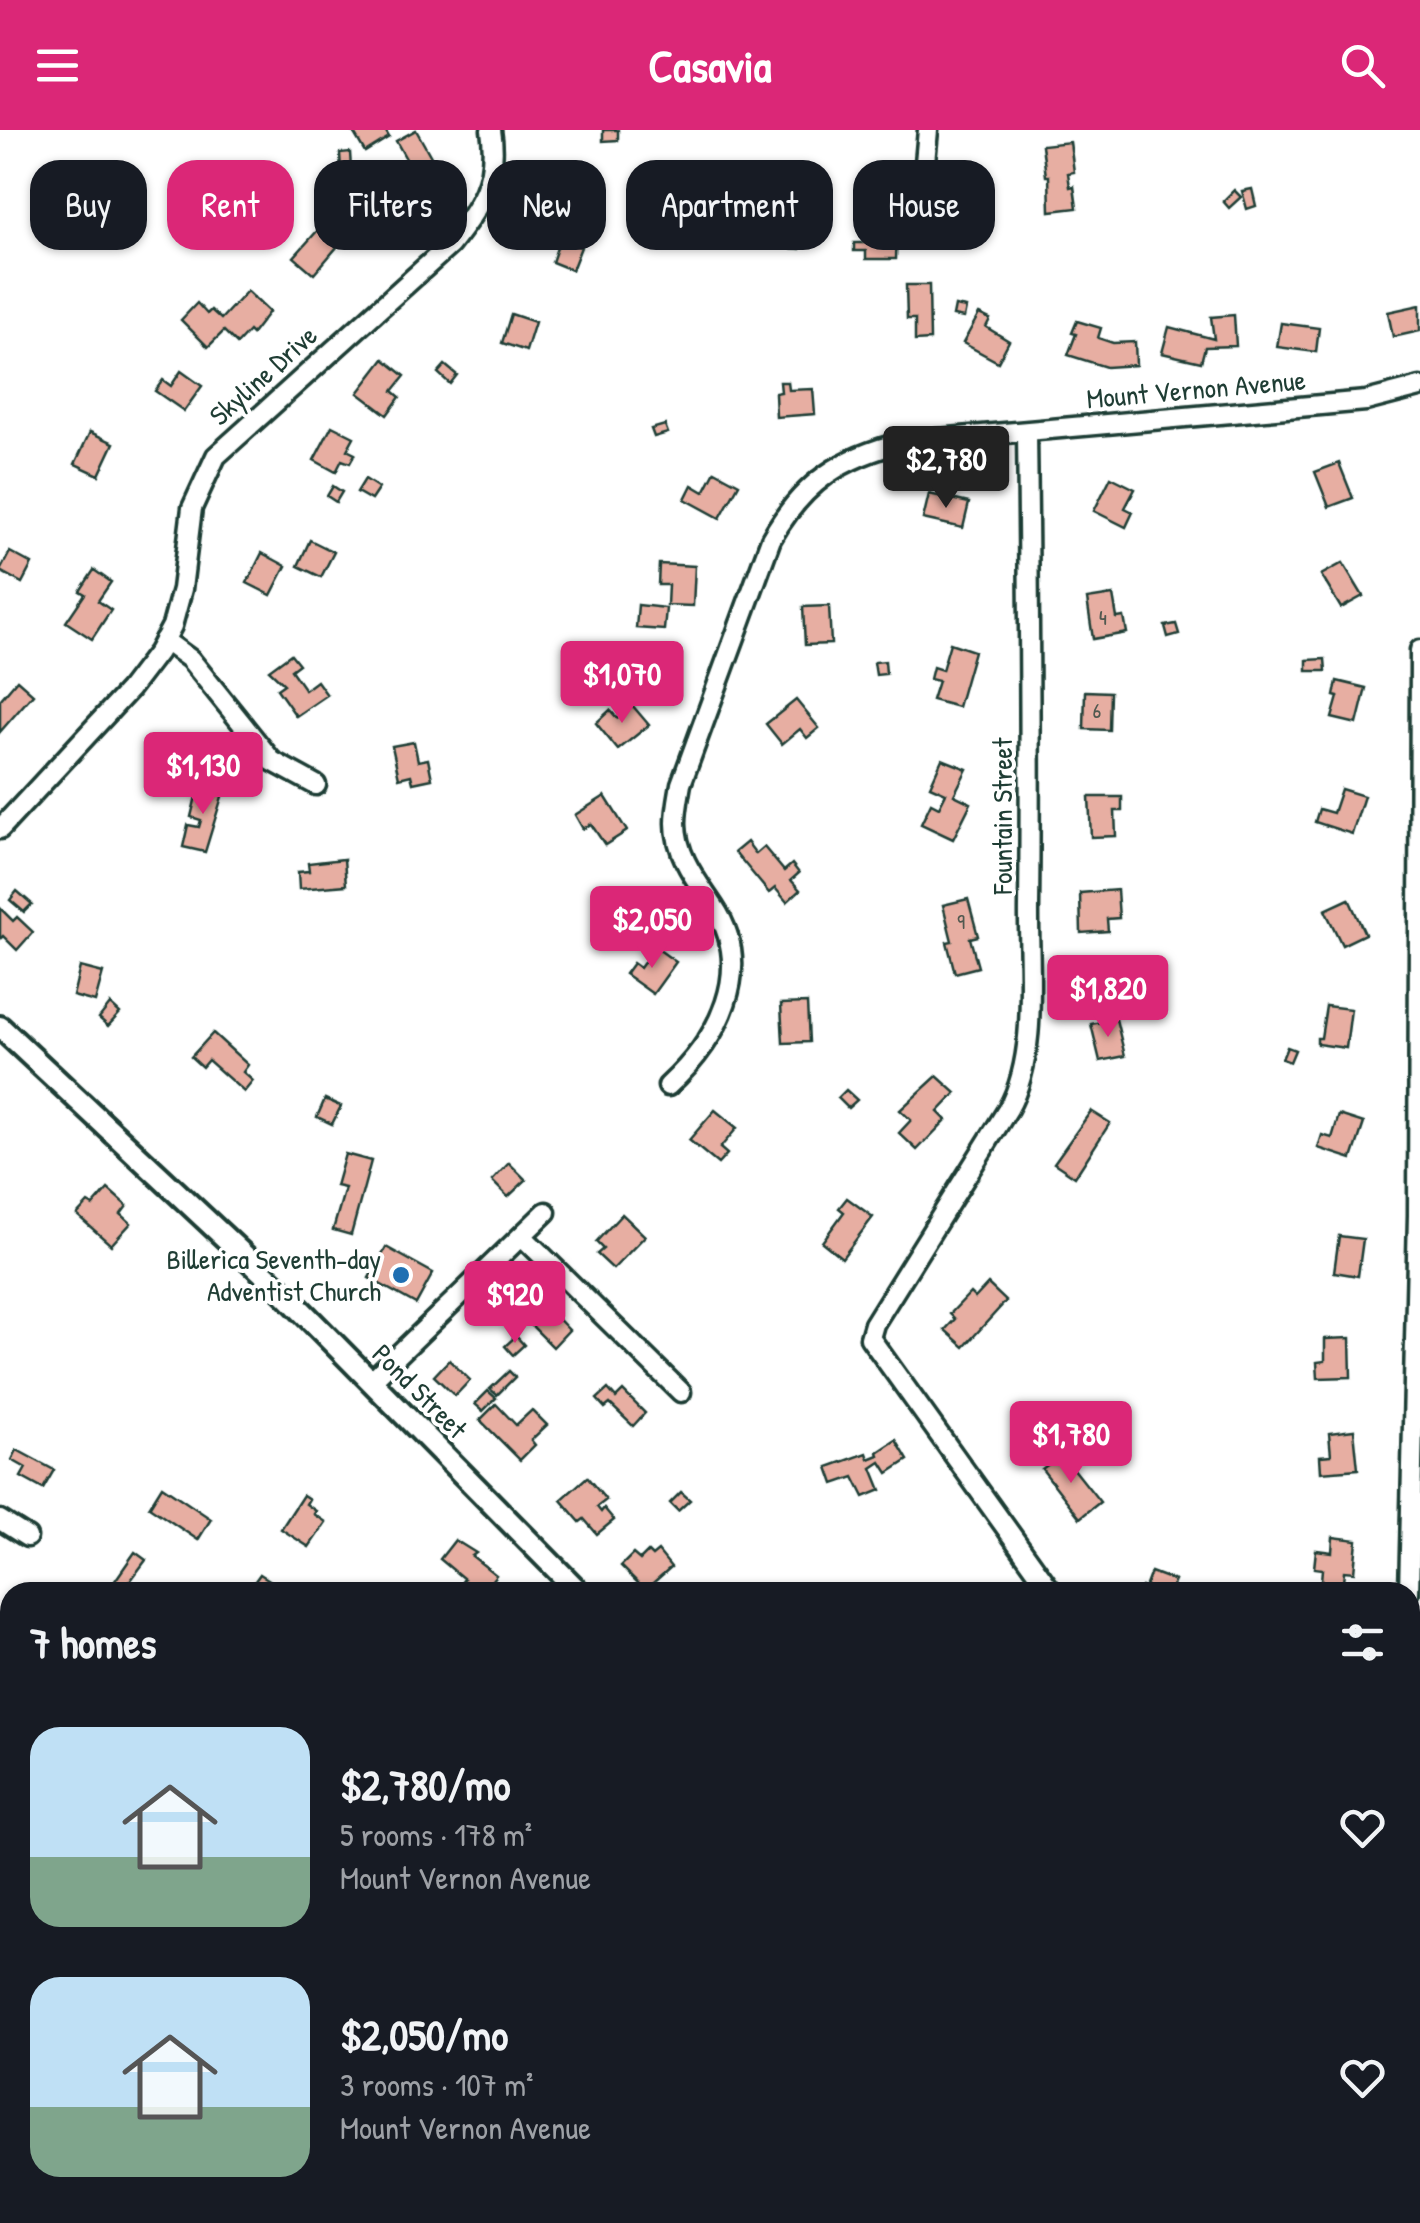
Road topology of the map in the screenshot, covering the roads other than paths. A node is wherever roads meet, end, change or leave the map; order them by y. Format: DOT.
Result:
graph roads {
  1 [pos="491,130"];
  2 [pos="928,130"];
  3 [pos="925,160"];
  4 [pos="1420,387"];
  5 [pos="1027,432"];
  6 [pos="164,640"];
  7 [pos="1420,650"];
  8 [pos="316,786"];
  9 [pos="0,830"];
  10 [pos="0,1027"];
  11 [pos="668,1086"];
  12 [pos="546,1212"];
  13 [pos="522,1236"];
  14 [pos="370,1381"];
  15 [pos="680,1392"];
  16 [pos="0,1520"];
  17 [pos="27,1537"];
  18 [pos="569,1582"];
  19 [pos="1045,1582"];
  20 [pos="1410,1582"];
  1 -- 6 [label="street, Skyline Drive"];
  2 -- 3 [label="street"];
  4 -- 5 [label="street, Mount Vernon Avenue"];
  5 -- 11 [label="street, Mount Vernon Avenue"];
  5 -- 19 [label="street, Fountain Street"];
  6 -- 8 [label="street"];
  6 -- 9 [label="street, Skyline Drive"];
  7 -- 20 [label="street"];
  10 -- 14 [label="street, Pond Street"];
  12 -- 13 [label="street"];
  13 -- 14 [label="street"];
  13 -- 15 [label="street"];
  14 -- 18 [label="street, Pond Street"];
  16 -- 17 [label="street"];
}
